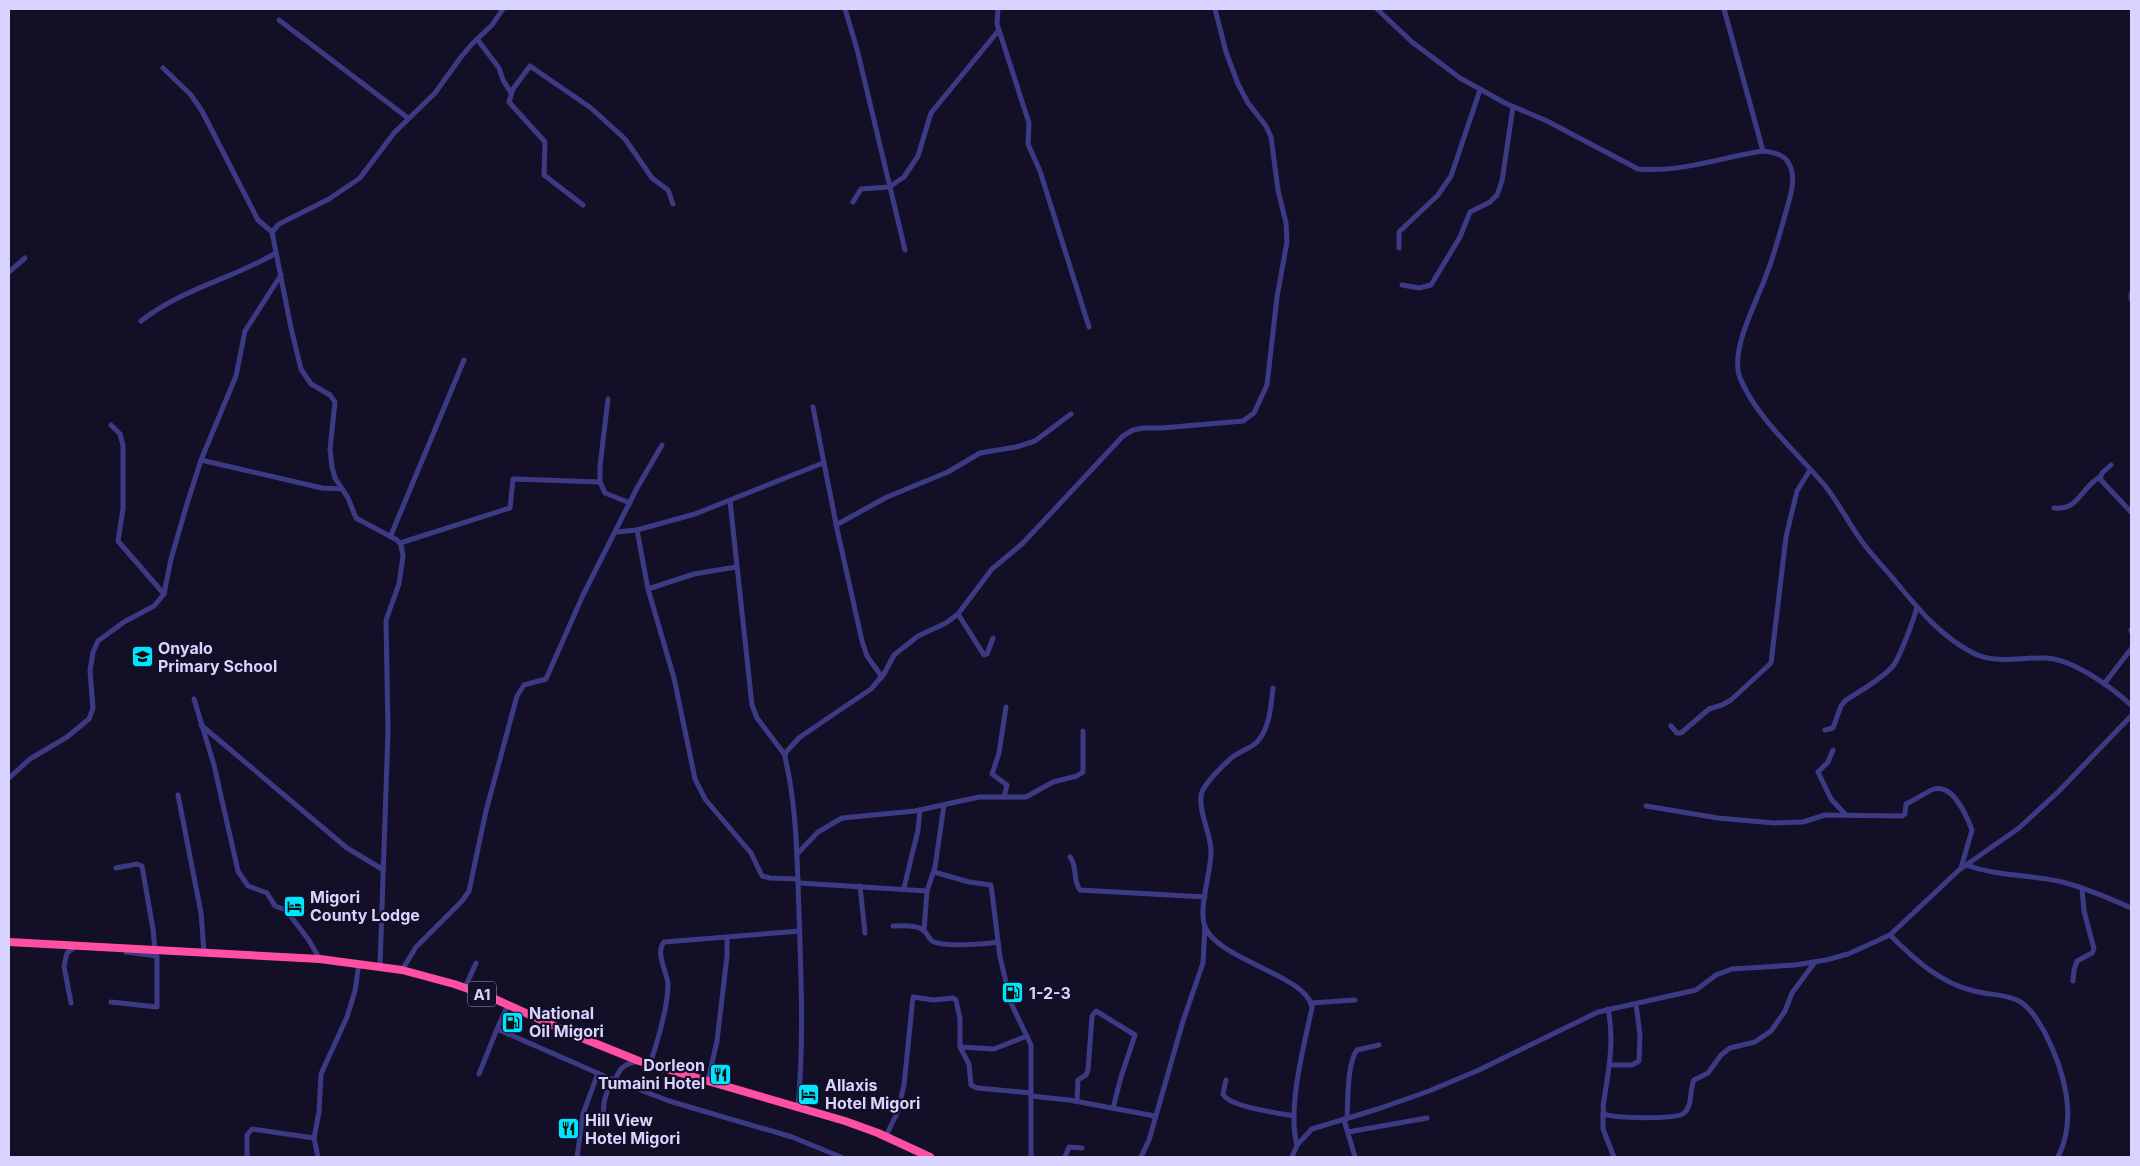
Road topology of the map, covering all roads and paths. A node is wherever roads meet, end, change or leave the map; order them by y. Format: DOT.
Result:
graph roads {
  1 [pos="503,9"];
  2 [pos="845,9"];
  3 [pos="998,9"];
  4 [pos="1215,9"];
  5 [pos="1377,9"];
  6 [pos="1724,9"];
  7 [pos="279,20"];
  8 [pos="999,30"];
  9 [pos="477,39"];
  10 [pos="163,68"];
  11 [pos="1480,90"];
  12 [pos="511,93"];
  13 [pos="1513,107"];
  14 [pos="408,118"];
  15 [pos="1764,151"];
  16 [pos="890,188"];
  17 [pos="853,202"];
  18 [pos="673,204"];
  19 [pos="583,205"];
  20 [pos="272,232"];
  21 [pos="1399,248"];
  22 [pos="905,250"];
  23 [pos="276,253"];
  24 [pos="25,258"];
  25 [pos="9,272"];
  26 [pos="280,275"];
  27 [pos="1402,285"];
  28 [pos="2131,294"];
  29 [pos="2131,299"];
  30 [pos="141,321"];
  31 [pos="1089,327"];
  32 [pos="464,360"];
  33 [pos="608,399"];
  34 [pos="813,407"];
  35 [pos="1071,414"];
  36 [pos="111,425"];
  37 [pos="662,445"];
  38 [pos="201,460"];
  39 [pos="823,463"];
  40 [pos="2110,465"];
  41 [pos="1810,470"];
  42 [pos="2100,477"];
  43 [pos="600,482"];
  44 [pos="342,489"];
  45 [pos="730,501"];
  46 [pos="630,503"];
  47 [pos="2054,508"];
  48 [pos="2131,512"];
  49 [pos="836,525"];
  50 [pos="637,530"];
  51 [pos="616,532"];
  52 [pos="391,535"];
  53 [pos="400,543"];
  54 [pos="736,567"];
  55 [pos="648,589"];
  56 [pos="164,594"];
  57 [pos="1916,607"];
  58 [pos="958,614"];
  59 [pos="993,638"];
  60 [pos="2131,649"];
  61 [pos="882,677"];
  62 [pos="2104,684"];
  63 [pos="1273,688"];
  64 [pos="194,699"];
  65 [pos="2131,705"];
  66 [pos="1006,707"];
  67 [pos="2131,716"];
  68 [pos="201,724"];
  69 [pos="1671,726"];
  70 [pos="1825,730"];
  71 [pos="1083,731"];
  72 [pos="1833,750"];
  73 [pos="784,755"];
  74 [pos="9,778"];
  75 [pos="178,795"];
  76 [pos="1004,797"];
  77 [pos="944,805"];
  78 [pos="1646,806"];
  79 [pos="920,810"];
  80 [pos="1846,815"];
  81 [pos="798,854"];
  82 [pos="1070,857"];
  83 [pos="1964,867"];
  84 [pos="116,868"];
  85 [pos="382,869"];
  86 [pos="934,872"];
  87 [pos="798,881"];
  88 [pos="860,886"];
  89 [pos="904,888"];
  90 [pos="2082,889"];
  91 [pos="927,890"];
  92 [pos="1205,897"];
  93 [pos="2131,908"];
  94 [pos="893,926"];
  95 [pos="1205,926"];
  96 [pos="924,930"];
  97 [pos="800,931"];
  98 [pos="865,933"];
  99 [pos="1890,935"];
  100 [pos="727,937"];
  101 [pos="9,942"];
  102 [pos="998,942"];
  103 [pos="77,946"];
  104 [pos="155,951"];
  105 [pos="204,952"];
  106 [pos="320,959"];
  107 [pos="1815,962"];
  108 [pos="359,963"];
  109 [pos="476,963"];
  110 [pos="380,966"];
  111 [pos="402,970"];
  112 [pos="2073,981"];
  113 [pos="469,989"];
  114 [pos="1356,1000"];
  115 [pos="71,1002"];
  116 [pos="111,1002"];
  117 [pos="1311,1003"];
  118 [pos="1636,1004"];
  119 [pos="508,1005"];
  120 [pos="1608,1009"];
  121 [pos="497,1029"];
  122 [pos="1027,1036"];
  123 [pos="1379,1045"];
  124 [pos="960,1047"];
  125 [pos="639,1061"];
  126 [pos="650,1064"];
  127 [pos="1610,1065"];
  128 [pos="598,1073"];
  129 [pos="479,1074"];
  130 [pos="613,1080"];
  131 [pos="1226,1080"];
  132 [pos="708,1081"];
  133 [pos="1031,1095"];
  134 [pos="1077,1101"];
  135 [pos="798,1106"];
  136 [pos="1113,1108"];
  137 [pos="1603,1111"];
  138 [pos="1155,1116"];
  139 [pos="1294,1116"];
  140 [pos="1427,1118"];
  141 [pos="603,1120"];
  142 [pos="1346,1120"];
  143 [pos="1348,1132"];
  144 [pos="886,1136"];
  145 [pos="314,1138"];
  146 [pos="1297,1145"];
  147 [pos="1082,1148"];
  148 [pos="247,1157"];
  149 [pos="318,1157"];
  150 [pos="577,1157"];
  151 [pos="841,1157"];
  152 [pos="930,1157"];
  153 [pos="1031,1157"];
  154 [pos="1065,1157"];
  155 [pos="1141,1157"];
  156 [pos="1292,1157"];
  157 [pos="1355,1157"];
  158 [pos="1614,1157"];
  159 [pos="2058,1157"];
  1 -- 9 [label="street"];
  2 -- 16 [label="street"];
  3 -- 8 [label="street"];
  4 -- 58 [label="street"];
  5 -- 11 [label="street"];
  6 -- 15 [label="street"];
  7 -- 14 [label="street"];
  8 -- 16 [label="street"];
  8 -- 31 [label="street"];
  9 -- 12 [label="street"];
  9 -- 14 [label="street"];
  10 -- 20 [label="street"];
  11 -- 13 [label="street"];
  11 -- 21 [label="street"];
  12 -- 18 [label="street"];
  12 -- 19 [label="street"];
  13 -- 15 [label="street"];
  13 -- 27 [label="street"];
  14 -- 20 [label="street"];
  15 -- 41 [label="street"];
  16 -- 17 [label="street"];
  16 -- 22 [label="street"];
  20 -- 23 [label="street"];
  23 -- 26 [label="street"];
  23 -- 30 [label="street"];
  24 -- 25 [label="street"];
  26 -- 38 [label="street"];
  26 -- 44 [label="street"];
  28 -- 29 [label="street"];
  32 -- 52 [label="street"];
  33 -- 43 [label="street"];
  34 -- 39 [label="street"];
  35 -- 49 [label="street"];
  36 -- 56 [label="street"];
  37 -- 46 [label="street"];
  38 -- 44 [label="street"];
  38 -- 56 [label="street"];
  39 -- 45 [label="street"];
  39 -- 49 [label="street"];
  40 -- 42 [label="street"];
  41 -- 57 [label="street"];
  41 -- 69 [label="street"];
  42 -- 47 [label="street"];
  42 -- 48 [label="street"];
  43 -- 46 [label="street"];
  43 -- 53 [label="street"];
  44 -- 52 [label="street"];
  45 -- 50 [label="street"];
  45 -- 54 [label="street"];
  46 -- 51 [label="street"];
  49 -- 61 [label="street"];
  50 -- 51 [label="street"];
  50 -- 55 [label="street"];
  51 -- 111 [label="street"];
  52 -- 53 [label="street"];
  53 -- 85 [label="street"];
  54 -- 55 [label="street"];
  54 -- 73 [label="street"];
  55 -- 87 [label="street"];
  56 -- 74 [label="street"];
  57 -- 62 [label="street"];
  57 -- 70 [label="street"];
  58 -- 59 [label="street"];
  58 -- 61 [label="street"];
  60 -- 62 [label="street"];
  61 -- 73 [label="street"];
  62 -- 65 [label="street"];
  63 -- 92 [label="street"];
  64 -- 68 [label="street"];
  66 -- 76 [label="street"];
  67 -- 83 [label="street"];
  68 -- 85 [label="street"];
  68 -- 106 [label="street"];
  71 -- 76 [label="street"];
  72 -- 80 [label="street"];
  73 -- 81 [label="street"];
  75 -- 105 [label="street"];
  76 -- 77 [label="street"];
  77 -- 79 [label="street"];
  77 -- 86 [label="street"];
  78 -- 80 [label="street"];
  79 -- 81 [label="street"];
  79 -- 89 [label="street"];
  80 -- 83 [label="street"];
  81 -- 87 [label="street"];
  82 -- 92 [label="street"];
  83 -- 90 [label="street"];
  83 -- 99 [label="street"];
  84 -- 104 [label="street"];
  85 -- 110 [label="street"];
  86 -- 91 [label="street"];
  86 -- 102 [label="street"];
  87 -- 88 [label="street"];
  87 -- 97 [label="street"];
  88 -- 89 [label="street"];
  88 -- 98 [label="street"];
  89 -- 91 [label="street"];
  90 -- 93 [label="street"];
  90 -- 112 [label="street"];
  91 -- 96 [label="street"];
  92 -- 95 [label="street"];
  94 -- 96 [label="street"];
  95 -- 117 [label="street"];
  95 -- 138 [label="street"];
  96 -- 102 [label="street"];
  97 -- 100 [label="street"];
  97 -- 135 [label="street"];
  99 -- 107 [label="street"];
  99 -- 159 [label="street"];
  100 -- 126 [label="street"];
  100 -- 132 [label="street"];
  101 -- 103 [label="highway, A1"];
  102 -- 122 [label="street"];
  103 -- 104 [label="highway, A1"];
  103 -- 115 [label="street"];
  103 -- 116 [label="street"];
  104 -- 105 [label="highway, A1"];
  105 -- 106 [label="highway, A1"];
  106 -- 108 [label="highway, A1"];
  107 -- 118 [label="street"];
  107 -- 137 [label="street"];
  108 -- 110 [label="highway, A1"];
  108 -- 145 [label="street"];
  109 -- 113 [label="street"];
  110 -- 111 [label="highway, A1"];
  111 -- 113 [label="highway, A1"];
  113 -- 119 [label="highway, A1"];
  114 -- 117 [label="street"];
  117 -- 139 [label="street"];
  118 -- 120 [label="street"];
  118 -- 127 [label="street"];
  119 -- 121 [label="street"];
  119 -- 125 [label="highway, A1"];
  120 -- 127 [label="street"];
  120 -- 142 [label="street"];
  121 -- 128 [label="street"];
  121 -- 129 [label="street"];
  122 -- 124 [label="street"];
  122 -- 133 [label="street"];
  123 -- 142 [label="street"];
  124 -- 133 [label="street"];
  124 -- 144 [label="street"];
  125 -- 126 [label="highway, A1"];
  125 -- 130 [label="street"];
  126 -- 132 [label="highway, A1"];
  127 -- 137 [label="street"];
  128 -- 130 [label="street"];
  128 -- 150 [label="street"];
  130 -- 141 [label="street"];
  130 -- 151 [label="street"];
  131 -- 139 [label="street"];
  132 -- 135 [label="highway, A1"];
  133 -- 134 [label="street"];
  133 -- 153 [label="street"];
  134 -- 136 [label="street"];
  134 -- 136 [label="street"];
  135 -- 144 [label="highway, A1"];
  136 -- 138 [label="street"];
  137 -- 158 [label="street"];
  138 -- 155 [label="street"];
  139 -- 146 [label="street"];
  140 -- 143 [label="street"];
  142 -- 143 [label="street"];
  142 -- 146 [label="street"];
  143 -- 157 [label="street"];
  144 -- 152 [label="highway, A1"];
  145 -- 148 [label="street"];
  145 -- 149 [label="street"];
  146 -- 156 [label="street"];
  147 -- 154 [label="street"];
}
